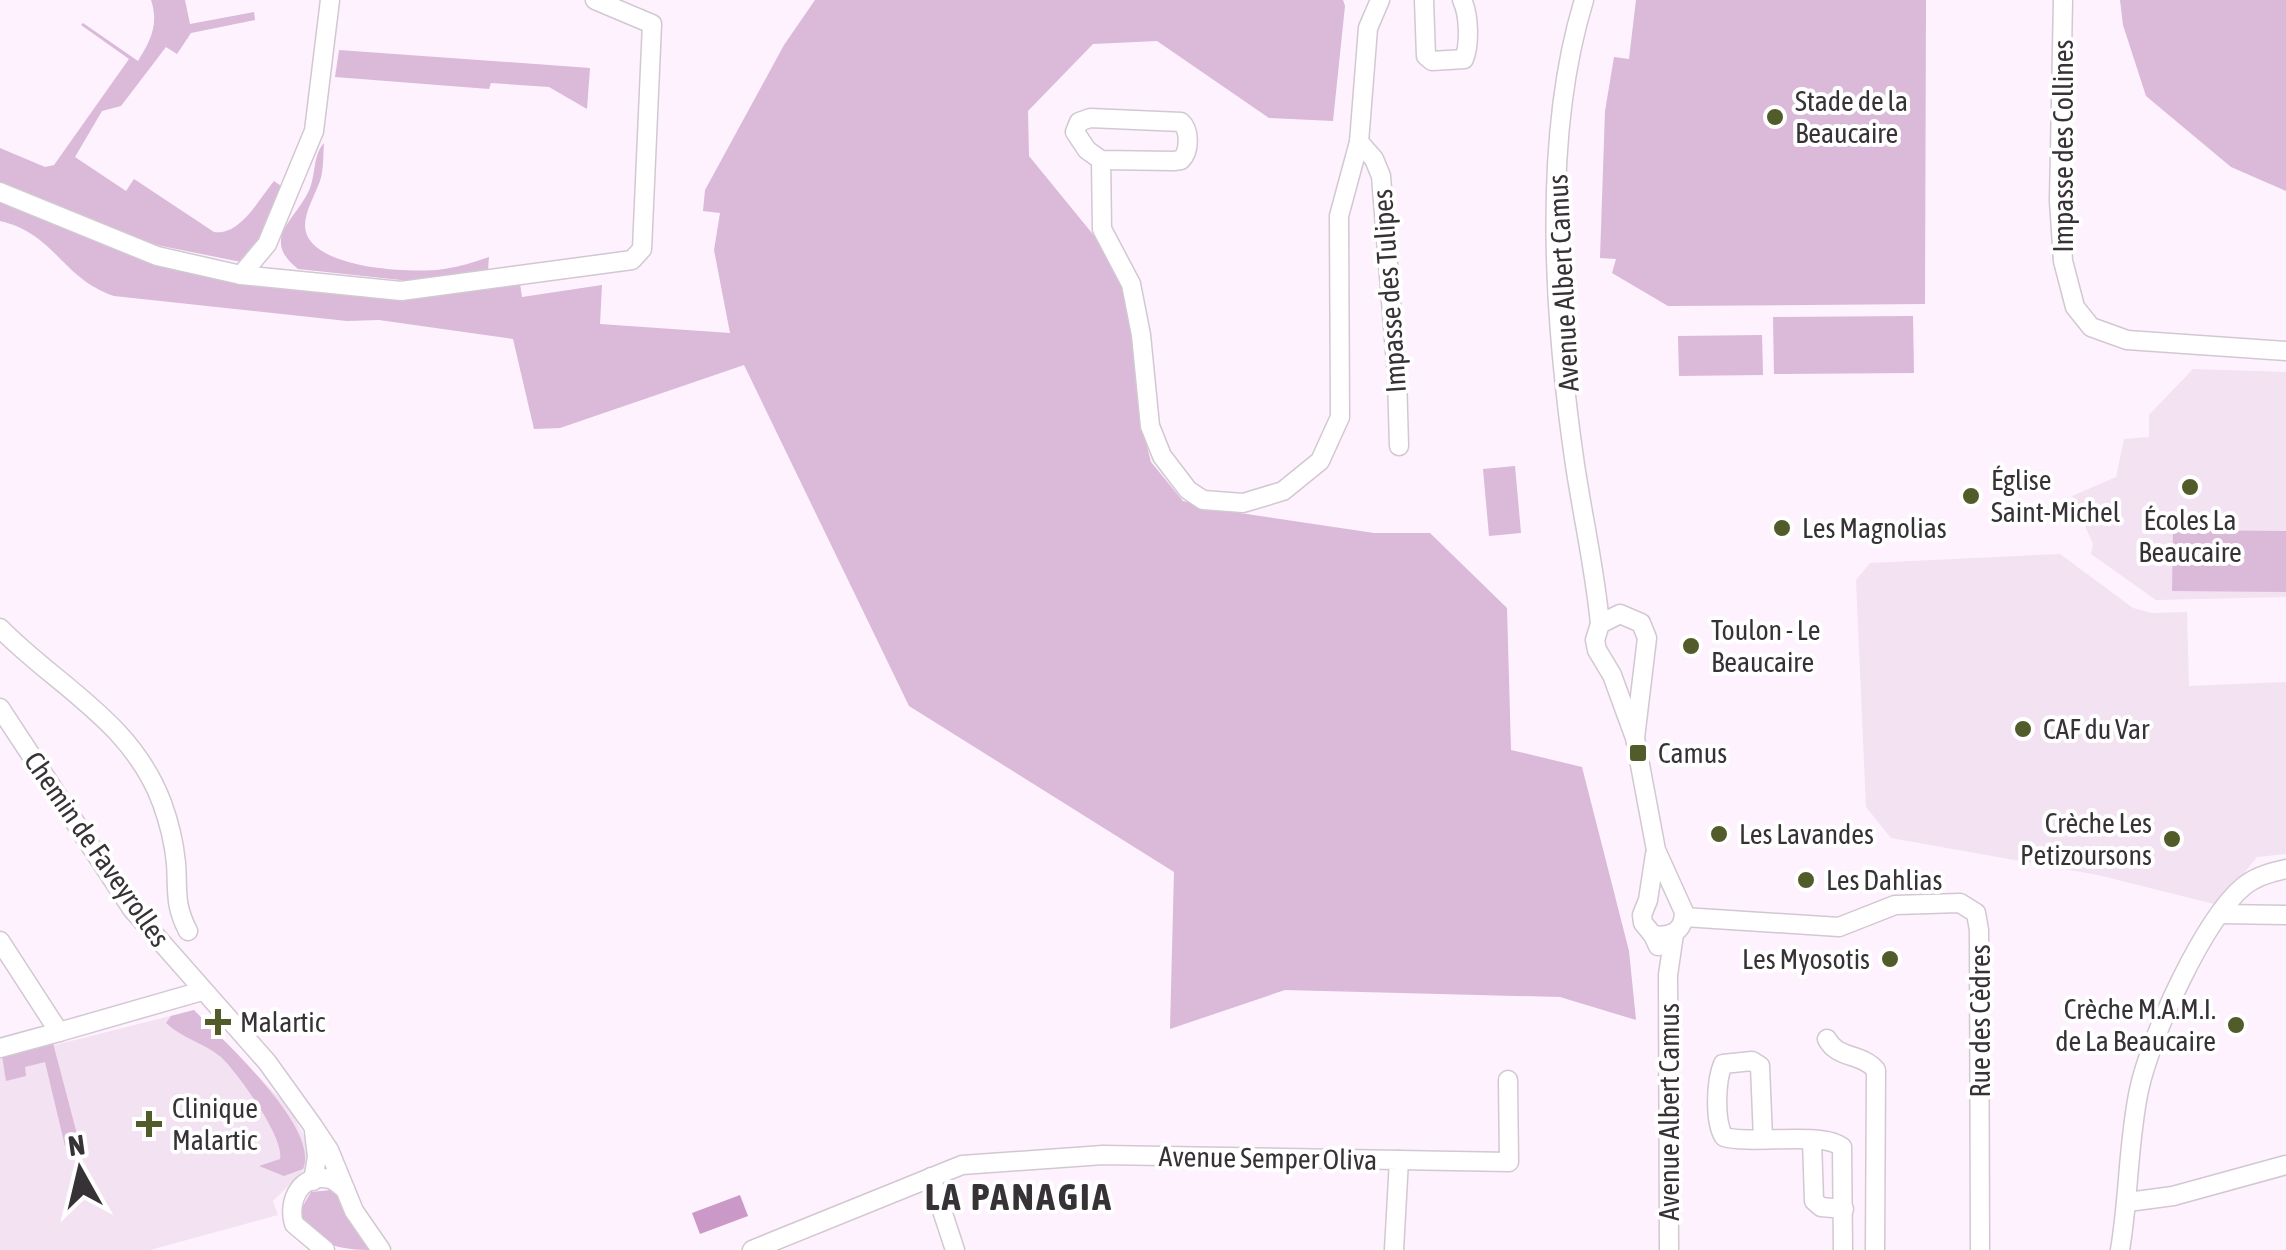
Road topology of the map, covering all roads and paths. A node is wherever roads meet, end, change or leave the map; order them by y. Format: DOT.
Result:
graph roads {
  1 [pos="330,0"];
  2 [pos="595,0"];
  3 [pos="1380,0"];
  4 [pos="1424,0"];
  5 [pos="1462,0"];
  6 [pos="1584,0"];
  7 [pos="2063,0"];
  8 [pos="1359,142"];
  9 [pos="1101,160"];
  10 [pos="0,192"];
  11 [pos="242,274"];
  12 [pos="2286,351"];
  13 [pos="1399,446"];
  14 [pos="1593,566"];
  15 [pos="1620,614"];
  16 [pos="1600,624"];
  17 [pos="0,628"];
  18 [pos="1644,654"];
  19 [pos="1601,658"];
  20 [pos="0,708"];
  21 [pos="1635,738"];
  22 [pos="1656,850"];
  23 [pos="2286,868"];
  24 [pos="1676,898"];
  25 [pos="1648,900"];
  26 [pos="2220,914"];
  27 [pos="2286,915"];
  28 [pos="1684,916"];
  29 [pos="188,931"];
  30 [pos="1674,934"];
  31 [pos="1654,935"];
  32 [pos="0,941"];
  33 [pos="1668,975"];
  34 [pos="202,991"];
  35 [pos="58,1032"];
  36 [pos="1827,1039"];
  37 [pos="0,1048"];
  38 [pos="1508,1080"];
  39 [pos="312,1126"];
  40 [pos="1763,1140"];
  41 [pos="1812,1140"];
  42 [pos="1399,1160"];
  43 [pos="2286,1165"];
  44 [pos="931,1178"];
  45 [pos="312,1181"];
  46 [pos="345,1189"];
  47 [pos="2128,1202"];
  48 [pos="1844,1209"];
  49 [pos="764,1248"];
  50 [pos="325,1250"];
  51 [pos="380,1250"];
  52 [pos="955,1250"];
  53 [pos="1394,1250"];
  54 [pos="1669,1250"];
  55 [pos="1843,1250"];
  56 [pos="1875,1250"];
  57 [pos="1980,1250"];
  58 [pos="2120,1250"];
  1 -- 11 [label="street"];
  2 -- 11 [label="street"];
  3 -- 8 [label="street"];
  4 -- 5 [label="street"];
  6 -- 14 [label="street, Avenue Albert Camus"];
  7 -- 12 [label="street, Impasse des Collines"];
  8 -- 9 [label="street"];
  8 -- 13 [label="street, Impasse des Tulipes"];
  9 -- 9 [label="street"];
  10 -- 11 [label="street"];
  14 -- 15 [label="street, Avenue Albert Camus"];
  14 -- 16 [label="street, Avenue Albert Camus"];
  15 -- 16 [label="street"];
  15 -- 18 [label="street"];
  16 -- 19 [label="street"];
  17 -- 29 [label="street"];
  18 -- 19 [label="street"];
  18 -- 21 [label="street"];
  19 -- 21 [label="street"];
  20 -- 34 [label="street, Chemin de Faveyrolles"];
  21 -- 22 [label="street"];
  22 -- 24 [label="street"];
  22 -- 25 [label="street"];
  23 -- 26 [label="street"];
  24 -- 25 [label="street"];
  24 -- 28 [label="street"];
  25 -- 31 [label="street"];
  26 -- 27 [label="street"];
  26 -- 47 [label="street"];
  28 -- 30 [label="street"];
  28 -- 57 [label="street, Rue des Cèdres"];
  30 -- 31 [label="street"];
  30 -- 33 [label="street, Avenue Albert Camus"];
  31 -- 33 [label="street, Avenue Albert Camus"];
  32 -- 35 [label="street"];
  33 -- 54 [label="street, Avenue Albert Camus"];
  34 -- 35 [label="street"];
  34 -- 39 [label="street, Chemin de Faveyrolles"];
  35 -- 37 [label="street"];
  36 -- 56 [label="street"];
  38 -- 42 [label="street"];
  39 -- 45 [label="street"];
  39 -- 46 [label="street, Chemin de Faveyrolles"];
  40 -- 40 [label="street"];
  40 -- 41 [label="street"];
  41 -- 48 [label="street"];
  41 -- 48 [label="street"];
  42 -- 44 [label="street, Avenue Semper Oliva"];
  42 -- 53 [label="street, Avenue Semper Oliva"];
  43 -- 47 [label="street"];
  44 -- 49 [label="street, Avenue Semper Oliva"];
  44 -- 52 [label="street"];
  45 -- 46 [label="street"];
  45 -- 50 [label="street"];
  46 -- 51 [label="street, Chemin de Faveyrolles"];
  47 -- 58 [label="street"];
  48 -- 55 [label="street"];
}
